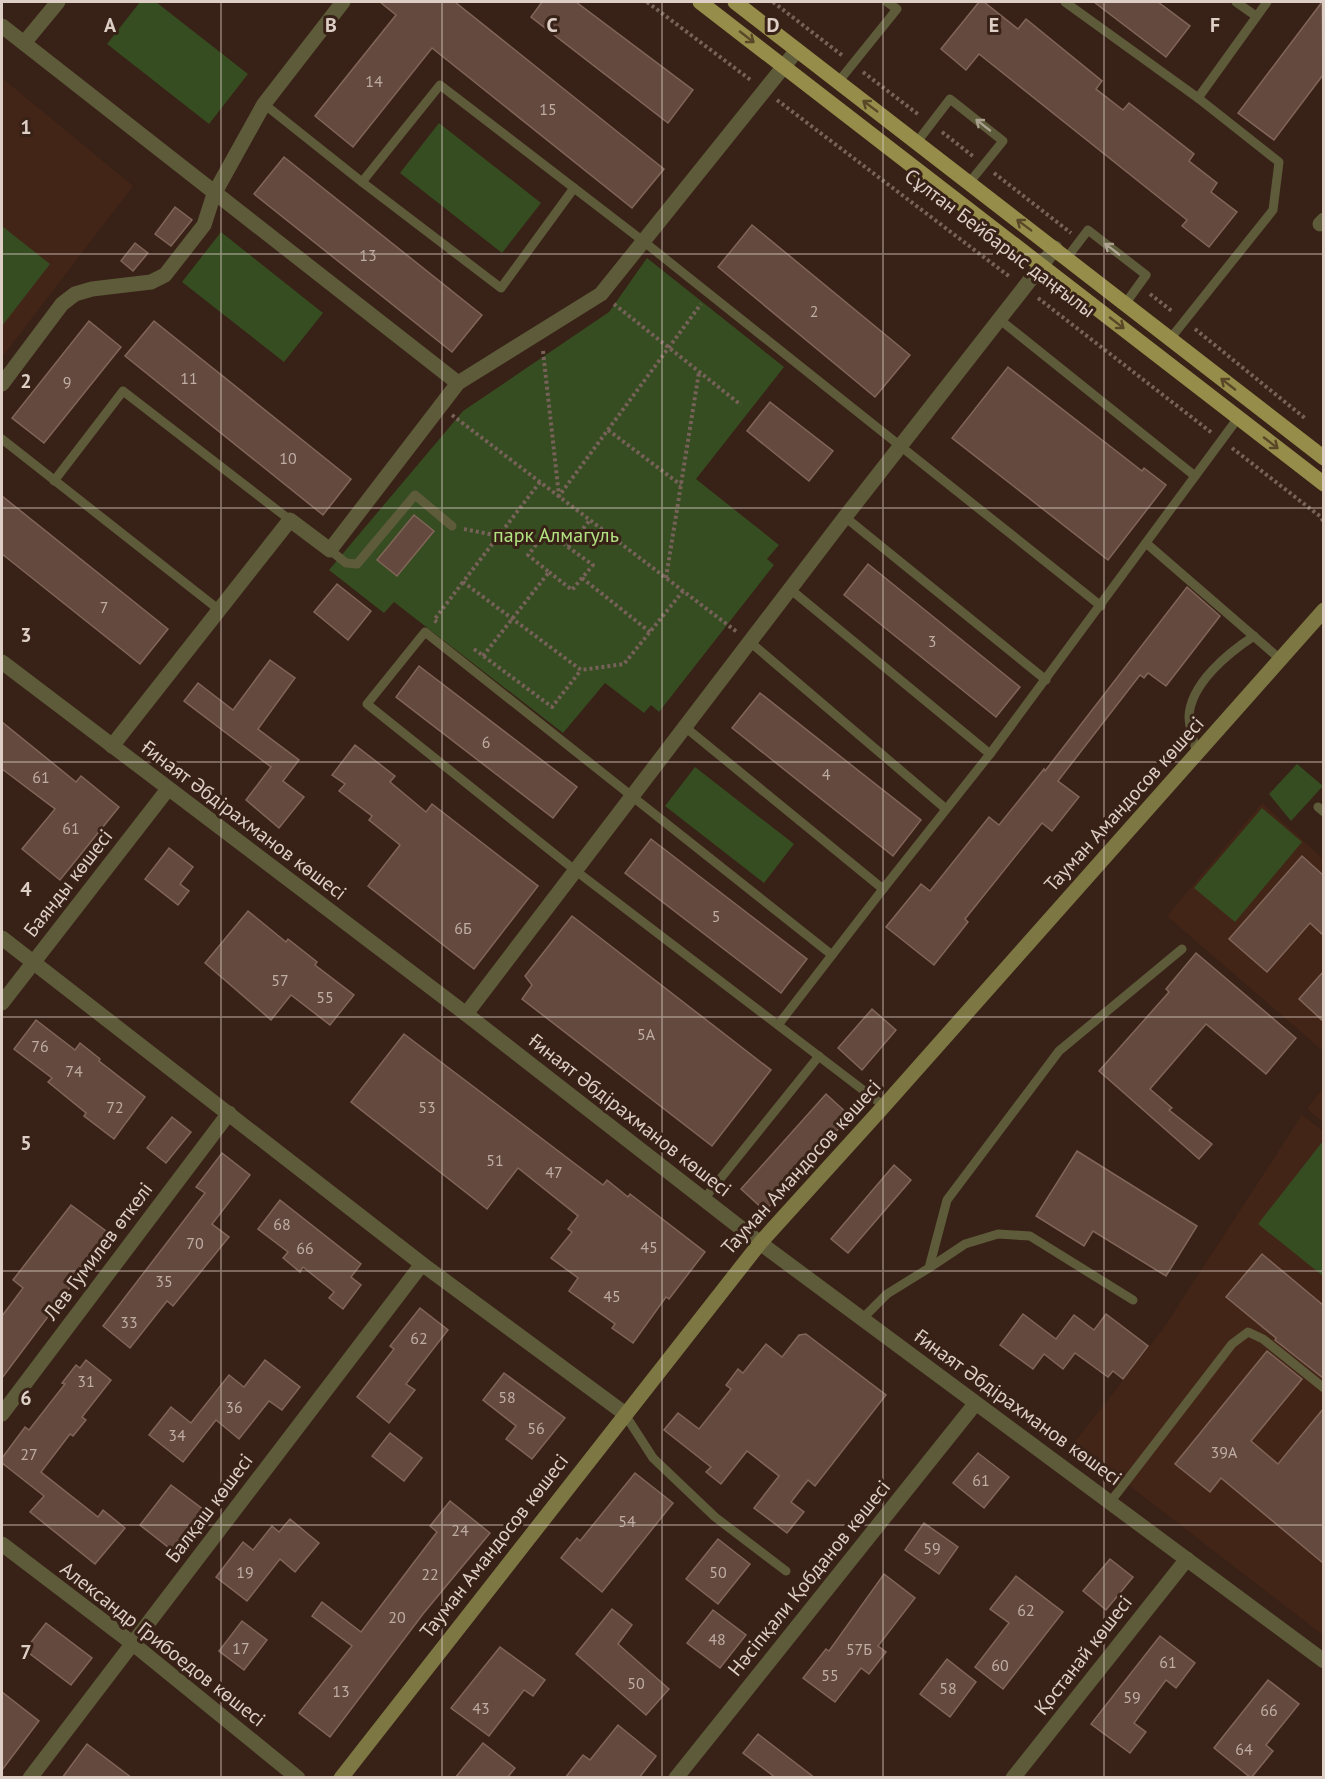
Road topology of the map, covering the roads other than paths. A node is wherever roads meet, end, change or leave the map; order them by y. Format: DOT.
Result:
graph roads {
  1 [pos="58,2"];
  2 [pos="340,2"];
  3 [pos="700,2"];
  4 [pos="735,2"];
  5 [pos="887,2"];
  6 [pos="1065,2"];
  7 [pos="1236,2"];
  8 [pos="1267,2"];
  9 [pos="1256,16"];
  10 [pos="2,26"];
  11 [pos="24,43"];
  12 [pos="796,50"];
  13 [pos="784,66"];
  14 [pos="839,81"];
  15 [pos="1198,98"];
  16 [pos="264,104"];
  17 [pos="917,142"];
  18 [pos="362,182"];
  19 [pos="969,183"];
  20 [pos="574,188"];
  21 [pos="214,194"];
  22 [pos="643,241"];
  23 [pos="1060,254"];
  24 [pos="1042,265"];
  25 [pos="1125,304"];
  26 [pos="999,320"];
  27 [pos="1170,339"];
  28 [pos="458,383"];
  29 [pos="2,384"];
  30 [pos="1238,418"];
  31 [pos="2,439"];
  32 [pos="900,447"];
  33 [pos="1323,458"];
  34 [pos="1195,476"];
  35 [pos="54,481"];
  36 [pos="1323,484"];
  37 [pos="845,517"];
  38 [pos="290,520"];
  39 [pos="452,526"];
  40 [pos="1146,543"];
  41 [pos="330,550"];
  42 [pos="790,589"];
  43 [pos="1101,606"];
  44 [pos="218,609"];
  45 [pos="1323,610"];
  46 [pos="1254,636"];
  47 [pos="750,642"];
  48 [pos="1280,659"];
  49 [pos="2,662"];
  50 [pos="1046,680"];
  51 [pos="686,727"];
  52 [pos="112,746"];
  53 [pos="1197,753"];
  54 [pos="990,754"];
  55 [pos="168,789"];
  56 [pos="632,796"];
  57 [pos="946,809"];
  58 [pos="576,871"];
  59 [pos="883,889"];
  60 [pos="2,938"];
  61 [pos="1182,949"];
  62 [pos="832,955"];
  63 [pos="32,962"];
  64 [pos="2,1003"];
  65 [pos="466,1014"];
  66 [pos="778,1025"];
  67 [pos="819,1056"];
  68 [pos="884,1106"];
  69 [pos="229,1113"];
  70 [pos="704,1199"];
  71 [pos="760,1243"];
  72 [pos="422,1264"];
  73 [pos="929,1268"];
  74 [pos="1133,1300"];
  75 [pos="863,1318"];
  76 [pos="1323,1388"];
  77 [pos="975,1404"];
  78 [pos="624,1413"];
  79 [pos="2,1414"];
  80 [pos="1111,1501"];
  81 [pos="2,1544"];
  82 [pos="1186,1558"];
  83 [pos="786,1571"];
  84 [pos="132,1643"];
  85 [pos="1323,1661"];
  86 [pos="30,1778"];
  87 [pos="298,1778"];
  88 [pos="340,1778"];
  89 [pos="676,1778"];
  90 [pos="1013,1778"];
  1 -- 11 [label="street"];
  2 -- 16 [label="street"];
  3 -- 13 [label="main road, Сұлтан Бейбарыс даңғылы, one-way"];
  4 -- 12 [label="main road, Сұлтан Бейбарыс даңғылы"];
  5 -- 14 [label="lane"];
  6 -- 15 [label="lane"];
  7 -- 9 [label="lane"];
  8 -- 9 [label="lane"];
  9 -- 15 [label="lane"];
  10 -- 11 [label="street"];
  11 -- 21 [label="street"];
  12 -- 13 [label="street"];
  12 -- 14 [label="main road, Сұлтан Бейбарыс даңғылы"];
  13 -- 22 [label="street"];
  13 -- 24 [label="main road, Сұлтан Бейбарыс даңғылы"];
  17 -- 14 [label="main road, Сұлтан Бейбарыс даңғылы, one-way"];
  15 -- 27 [label="lane"];
  16 -- 18 [label="lane"];
  16 -- 21 [label="street"];
  17 -- 19 [label="main road, Сұлтан Бейбарыс даңғылы"];
  19 -- 17 [label="lane, one-way"];
  18 -- 20 [label="lane"];
  18 -- 20 [label="lane"];
  23 -- 19 [label="main road, Сұлтан Бейбарыс даңғылы, one-way"];
  20 -- 22 [label="lane"];
  21 -- 28 [label="street"];
  21 -- 29 [label="street"];
  22 -- 28 [label="street"];
  22 -- 32 [label="lane"];
  23 -- 24 [label="street"];
  23 -- 25 [label="main road, Сұлтан Бейбарыс даңғылы"];
  25 -- 23 [label="lane, one-way"];
  24 -- 26 [label="street"];
  24 -- 30 [label="main road, Сұлтан Бейбарыс даңғылы, one-way"];
  25 -- 27 [label="main road, Сұлтан Бейбарыс даңғылы"];
  26 -- 32 [label="street"];
  26 -- 34 [label="lane"];
  33 -- 27 [label="main road, Сұлтан Бейбарыс даңғылы, one-way"];
  28 -- 41 [label="street"];
  30 -- 34 [label="lane"];
  30 -- 36 [label="main road, Сұлтан Бейбарыс даңғылы, one-way"];
  31 -- 35 [label="lane"];
  32 -- 37 [label="street"];
  32 -- 43 [label="lane"];
  34 -- 40 [label="lane"];
  35 -- 38 [label="lane"];
  35 -- 44 [label="lane"];
  37 -- 42 [label="street"];
  37 -- 50 [label="lane"];
  38 -- 41 [label="street"];
  38 -- 44 [label="street"];
  39 -- 41 [label="lane"];
  40 -- 43 [label="lane"];
  40 -- 46 [label="lane"];
  42 -- 47 [label="street"];
  42 -- 54 [label="lane"];
  43 -- 50 [label="lane"];
  44 -- 52 [label="street"];
  45 -- 48 [label="main road, Тауман Амандосов көшесі"];
  46 -- 48 [label="lane"];
  46 -- 53 [label="lane"];
  47 -- 51 [label="street"];
  47 -- 57 [label="lane"];
  48 -- 53 [label="main road, Тауман Амандосов көшесі"];
  49 -- 52 [label="street, Ғинаят Әбдірахманов көшесі"];
  50 -- 54 [label="lane"];
  51 -- 56 [label="street"];
  51 -- 59 [label="lane"];
  52 -- 55 [label="street, Ғинаят Әбдірахманов көшесі"];
  53 -- 68 [label="main road, Тауман Амандосов көшесі"];
  54 -- 57 [label="lane"];
  55 -- 63 [label="street, Баянды көшесі"];
  55 -- 65 [label="street, Ғинаят Әбдірахманов көшесі"];
  56 -- 58 [label="street"];
  56 -- 58 [label="lane"];
  56 -- 62 [label="lane"];
  57 -- 59 [label="lane"];
  58 -- 65 [label="street"];
  58 -- 66 [label="lane"];
  59 -- 62 [label="lane"];
  60 -- 63 [label="street"];
  61 -- 73 [label="lane"];
  62 -- 66 [label="lane"];
  63 -- 64 [label="street, Баянды көшесі"];
  63 -- 69 [label="street"];
  65 -- 70 [label="street, Ғинаят Әбдірахманов көшесі"];
  66 -- 67 [label="lane"];
  67 -- 68 [label="lane"];
  67 -- 70 [label="lane"];
  68 -- 71 [label="main road, Тауман Амандосов көшесі"];
  69 -- 72 [label="street"];
  69 -- 79 [label="street, Лев Гумилев өткелі"];
  70 -- 71 [label="street, Ғинаят Әбдірахманов көшесі"];
  71 -- 75 [label="street, Ғинаят Әбдірахманов көшесі"];
  71 -- 78 [label="main road, Тауман Амандосов көшесі"];
  72 -- 78 [label="street"];
  72 -- 84 [label="street, Балқаш көшесі"];
  73 -- 74 [label="lane"];
  73 -- 75 [label="lane"];
  75 -- 77 [label="street, Ғинаят Әбдірахманов көшесі"];
  76 -- 80 [label="lane"];
  77 -- 80 [label="street, Ғинаят Әбдірахманов көшесі"];
  77 -- 89 [label="street, Нәсіпқали Қобданов көшесі"];
  78 -- 83 [label="lane"];
  78 -- 88 [label="main road, Тауман Амандосов көшесі"];
  80 -- 82 [label="street, Ғинаят Әбдірахманов көшесі"];
  81 -- 84 [label="street, Александр Грибоедов көшесі"];
  82 -- 85 [label="street, Ғинаят Әбдірахманов көшесі"];
  82 -- 90 [label="street, Қостанай көшесі"];
  84 -- 86 [label="street, Балқаш көшесі"];
  84 -- 87 [label="street, Александр Грибоедов көшесі"];
}
